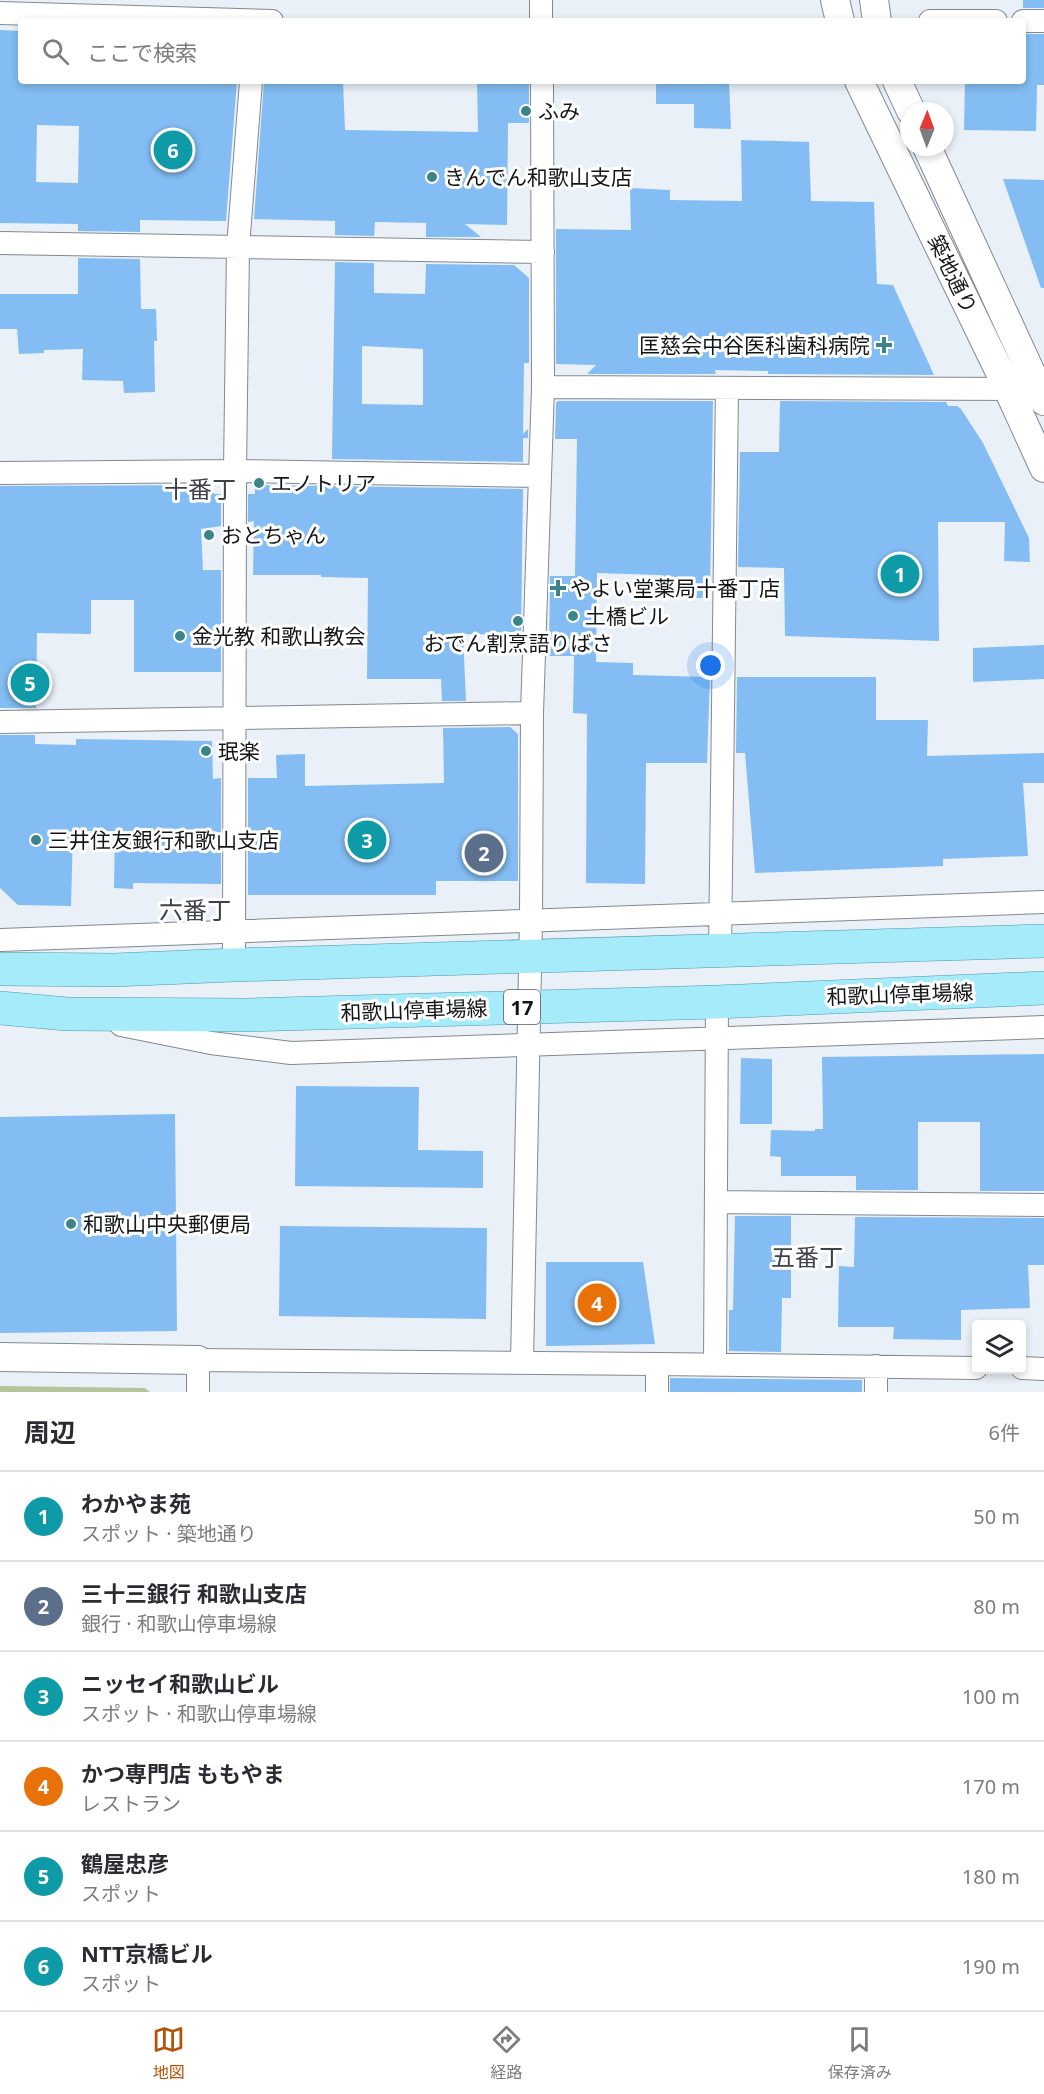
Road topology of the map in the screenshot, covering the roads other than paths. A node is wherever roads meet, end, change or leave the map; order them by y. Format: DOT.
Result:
graph roads {
  1 [pos="541,0"];
  2 [pos="835,0"];
  3 [pos="874,0"];
  4 [pos="949,0"];
  5 [pos="0,13"];
  6 [pos="160,18"];
  7 [pos="541,18"];
  8 [pos="839,18"];
  9 [pos="877,18"];
  10 [pos="949,18"];
  11 [pos="1026,21"];
  12 [pos="1044,21"];
  13 [pos="251,84"];
  14 [pos="542,84"];
  15 [pos="861,84"];
  16 [pos="898,84"];
  17 [pos="906,102"];
  18 [pos="931,156"];
  19 [pos="0,243"];
  20 [pos="238,247"];
  21 [pos="543,252"];
  22 [pos="543,387"];
  23 [pos="727,388"];
  24 [pos="1008,389"];
  25 [pos="1042,393"];
  26 [pos="1044,468"];
  27 [pos="235,471"];
  28 [pos="0,473"];
  29 [pos="540,476"];
  30 [pos="532,713"];
  31 [pos="236,718"];
  32 [pos="0,722"];
  33 [pos="1044,902"];
  34 [pos="719,913"];
  35 [pos="531,920"];
  36 [pos="234,931"];
  37 [pos="0,940"];
  38 [pos="1044,941"];
  39 [pos="720,950"];
  40 [pos="530,956"];
  41 [pos="234,965"];
  42 [pos="0,969"];
  43 [pos="1044,988"];
  44 [pos="717,1002"];
  45 [pos="529,1007"];
  46 [pos="0,1008"];
  47 [pos="67,1014"];
  48 [pos="1044,1027"];
  49 [pos="717,1038"];
  50 [pos="529,1044"];
  51 [pos="717,1202"];
  52 [pos="1044,1205"];
  53 [pos="0,1357"];
  54 [pos="198,1360"];
  55 [pos="522,1362"];
  56 [pos="657,1364"];
  57 [pos="715,1364"];
  58 [pos="876,1366"];
  59 [pos="972,1368"];
  60 [pos="1026,1368"];
  61 [pos="1044,1369"];
  62 [pos="198,1392"];
  63 [pos="657,1392"];
  64 [pos="876,1392"];
  1 -- 7 [label="street"];
  2 -- 8 [label="street"];
  3 -- 9 [label="street"];
  4 -- 10 [label="street"];
  5 -- 6 [label="street"];
  11 -- 12 [label="street"];
  13 -- 20 [label="street"];
  14 -- 21 [label="street"];
  15 -- 24 [label="street, 築地通り"];
  16 -- 17 [label="street"];
  18 -- 25 [label="street, 築地通り"];
  19 -- 20 [label="street"];
  20 -- 21 [label="street"];
  20 -- 27 [label="street"];
  21 -- 22 [label="street"];
  22 -- 23 [label="street"];
  22 -- 29 [label="street"];
  23 -- 24 [label="street"];
  23 -- 34 [label="street"];
  24 -- 25 [label="street"];
  24 -- 26 [label="street, 築地通り"];
  27 -- 28 [label="street"];
  27 -- 29 [label="street"];
  27 -- 31 [label="street"];
  29 -- 30 [label="street"];
  30 -- 31 [label="street"];
  30 -- 35 [label="street"];
  31 -- 32 [label="street"];
  31 -- 36 [label="street"];
  33 -- 34 [label="street"];
  34 -- 35 [label="street"];
  34 -- 39 [label="street"];
  35 -- 36 [label="street"];
  35 -- 40 [label="street"];
  36 -- 37 [label="street"];
  36 -- 41 [label="street"];
  38 -- 39 [label="main road"];
  39 -- 40 [label="main road"];
  40 -- 41 [label="main road"];
  40 -- 45 [label="street"];
  41 -- 42 [label="main road"];
  43 -- 44 [label="main road, 和歌山停車場線 / 17"];
  44 -- 45 [label="main road, 和歌山停車場線 / 17"];
  44 -- 49 [label="street"];
  45 -- 47 [label="main road, 和歌山停車場線 / 17"];
  45 -- 50 [label="street"];
  46 -- 47 [label="main road, 和歌山停車場線 / 17"];
  47 -- 50 [label="street"];
  48 -- 49 [label="street"];
  49 -- 50 [label="street"];
  49 -- 51 [label="street"];
  50 -- 55 [label="street"];
  51 -- 52 [label="street"];
  51 -- 57 [label="street"];
  53 -- 54 [label="street"];
  54 -- 55 [label="street"];
  54 -- 62 [label="street"];
  55 -- 56 [label="street"];
  56 -- 57 [label="street"];
  56 -- 63 [label="street"];
  57 -- 58 [label="street"];
  58 -- 59 [label="street"];
  58 -- 64 [label="street"];
  60 -- 61 [label="street"];
}
